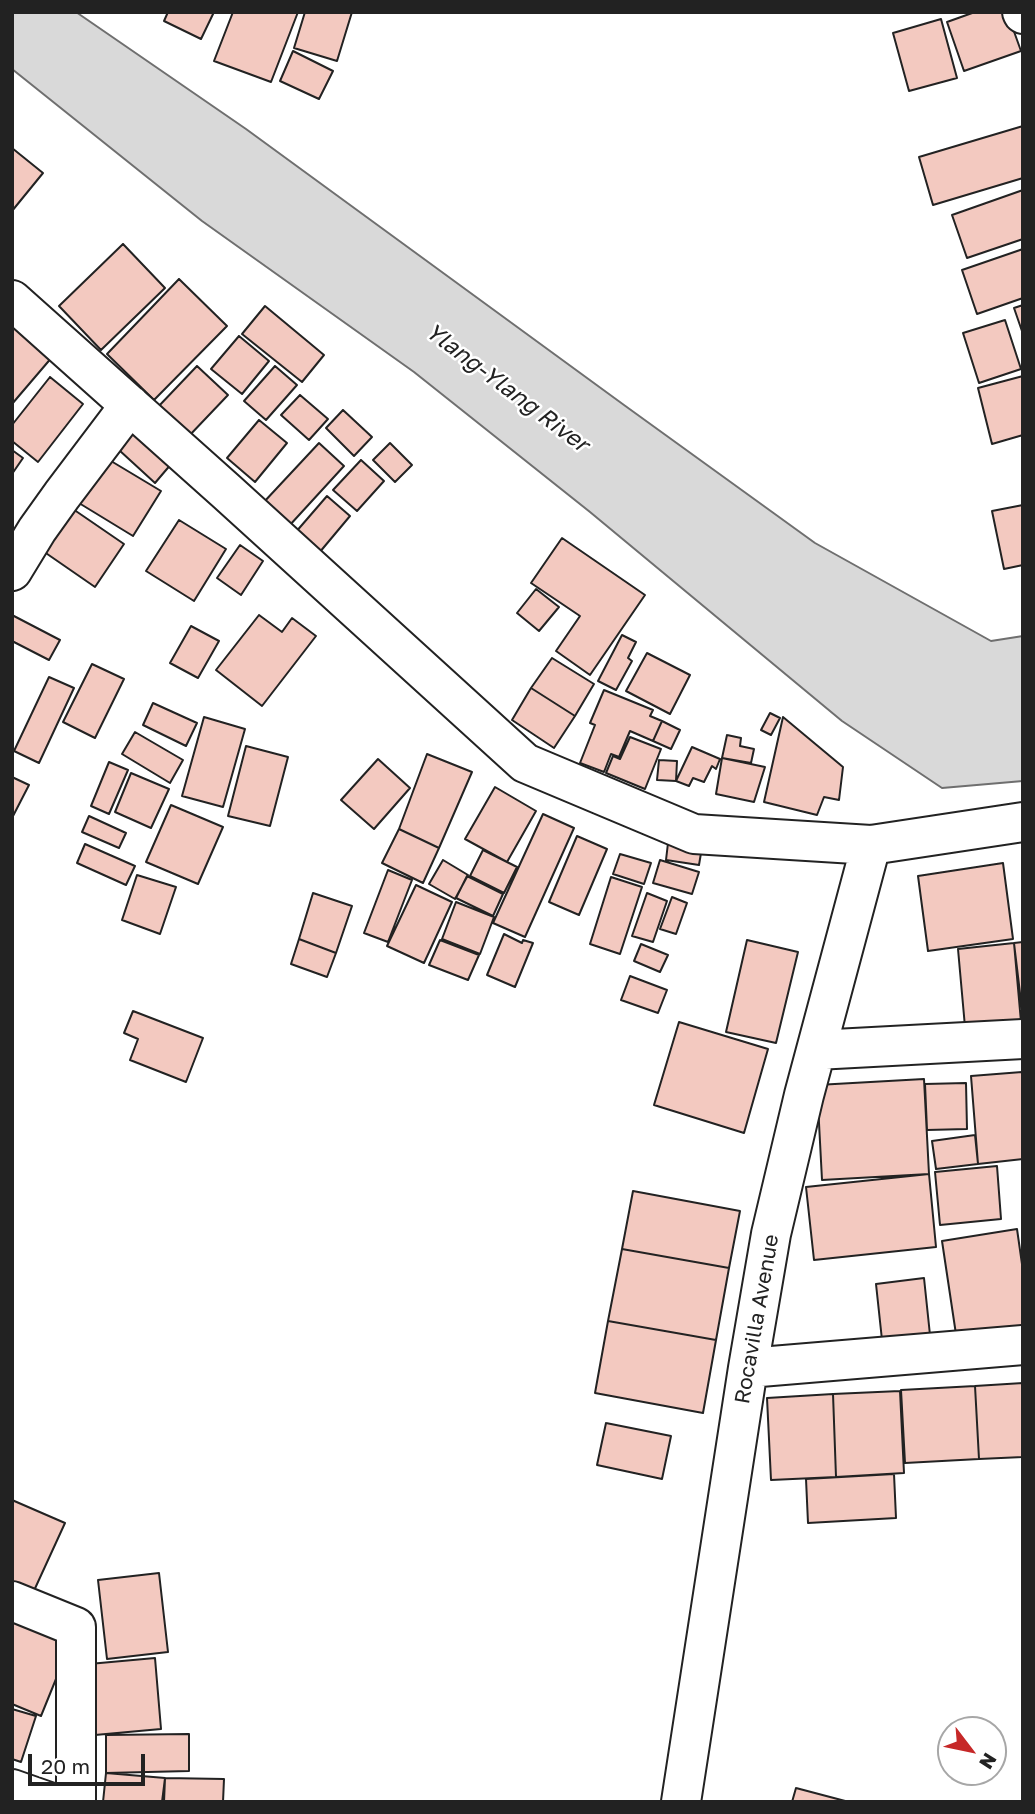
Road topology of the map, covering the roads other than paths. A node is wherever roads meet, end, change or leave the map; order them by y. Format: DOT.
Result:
graph roads {
  1 [pos="12,300"];
  2 [pos="130,405"];
  3 [pos="12,570"];
  4 [pos="1023,822"];
  5 [pos="871,845"];
  6 [pos="1023,1039"];
  7 [pos="816,1050"];
  8 [pos="1023,1345"];
  9 [pos="748,1368"];
  10 [pos="12,1601"];
  11 [pos="12,1789"];
  12 [pos="49,1802"];
  13 [pos="76,1802"];
  14 [pos="681,1802"];
  1 -- 2 [label="street"];
  2 -- 3 [label="street"];
  2 -- 5 [label="street"];
  4 -- 5 [label="street"];
  5 -- 7 [label="street, Rocavilla Avenue"];
  6 -- 7 [label="street"];
  7 -- 9 [label="street, Rocavilla Avenue"];
  8 -- 9 [label="street"];
  9 -- 14 [label="street, Rocavilla Avenue"];
  10 -- 13 [label="street"];
  11 -- 12 [label="street"];
}
